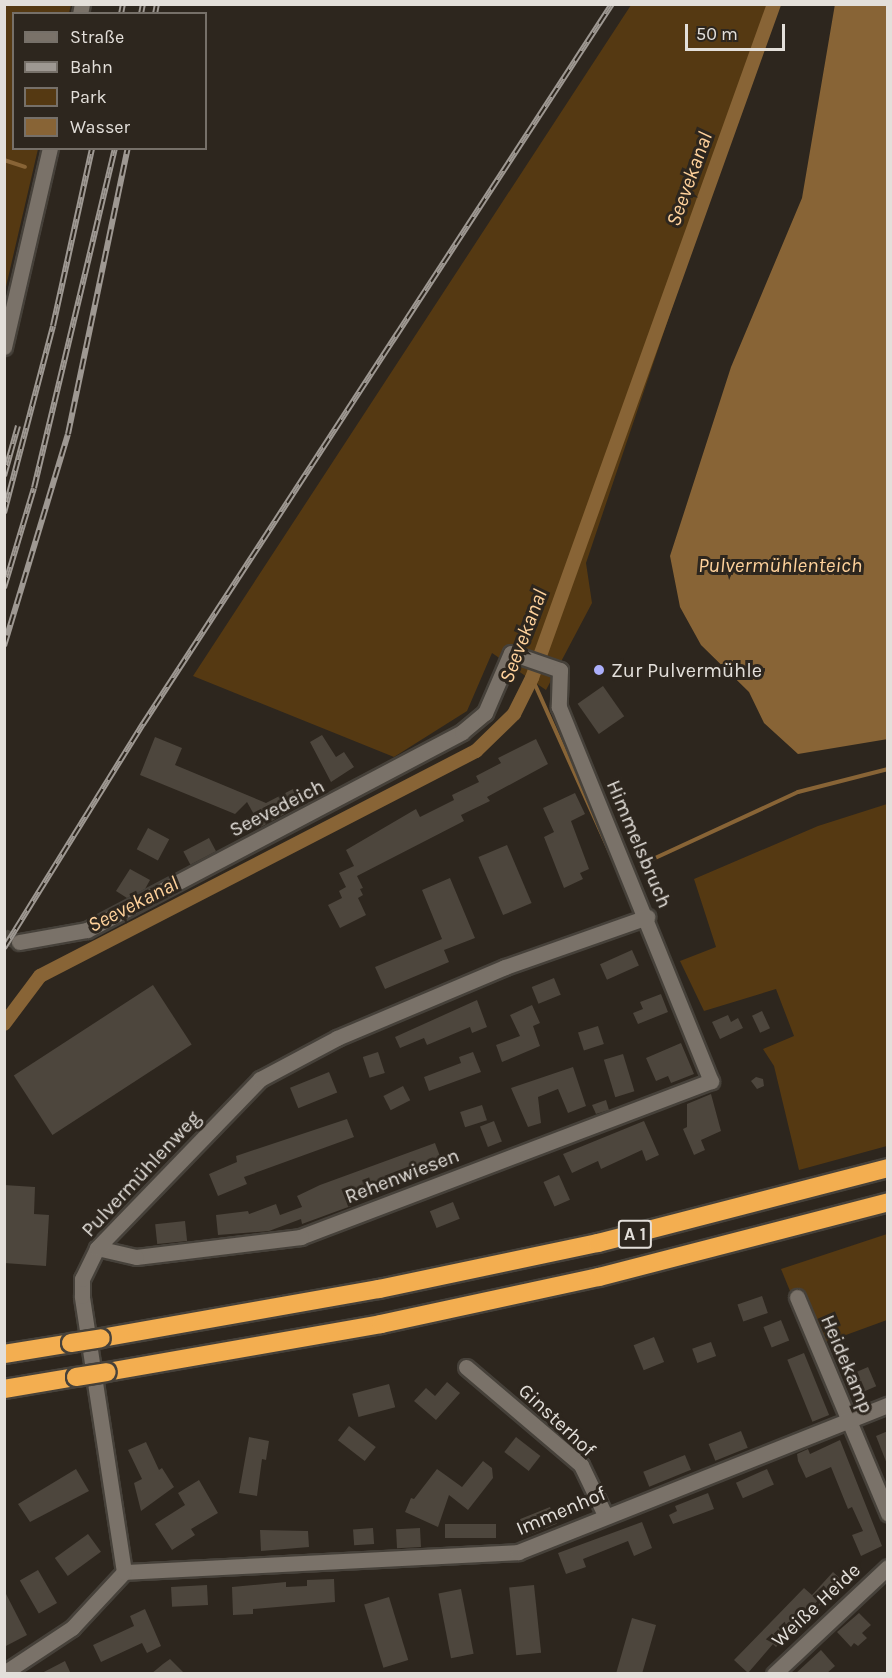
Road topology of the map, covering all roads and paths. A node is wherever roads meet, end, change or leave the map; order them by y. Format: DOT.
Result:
graph roads {
  1 [pos="50,150"];
  2 [pos="4,347"];
  3 [pos="519,656"];
  4 [pos="647,917"];
  5 [pos="19,942"];
  6 [pos="711,1081"];
  7 [pos="888,1168"];
  8 [pos="888,1202"];
  9 [pos="97,1248"];
  10 [pos="797,1297"];
  11 [pos="4,1354"];
  12 [pos="466,1367"];
  13 [pos="4,1389"];
  14 [pos="888,1405"];
  15 [pos="848,1420"];
  16 [pos="888,1514"];
  17 [pos="605,1515"];
  18 [pos="888,1567"];
  19 [pos="124,1572"];
  20 [pos="4,1673"];
  21 [pos="774,1674"];
  1 -- 2 [label="street"];
  3 -- 4 [label="street, Himmelsbruch"];
  3 -- 5 [label="street, Seevedeich"];
  4 -- 6 [label="street, Himmelsbruch"];
  4 -- 9 [label="street, Pulvermühlenweg"];
  6 -- 9 [label="street, Rehenwiesen"];
  7 -- 11 [label="highway, A 1, bridge"];
  8 -- 13 [label="highway, A 1, bridge"];
  9 -- 19 [label="street, Pulvermühlenweg"];
  10 -- 15 [label="street, Heidekamp"];
  12 -- 17 [label="street, Ginsterhof"];
  14 -- 15 [label="street, Immenhof"];
  15 -- 16 [label="street, Heidekamp"];
  15 -- 17 [label="street, Immenhof"];
  17 -- 19 [label="street, Immenhof"];
  18 -- 21 [label="street, Weiße Heide"];
  19 -- 20 [label="street"];
}
